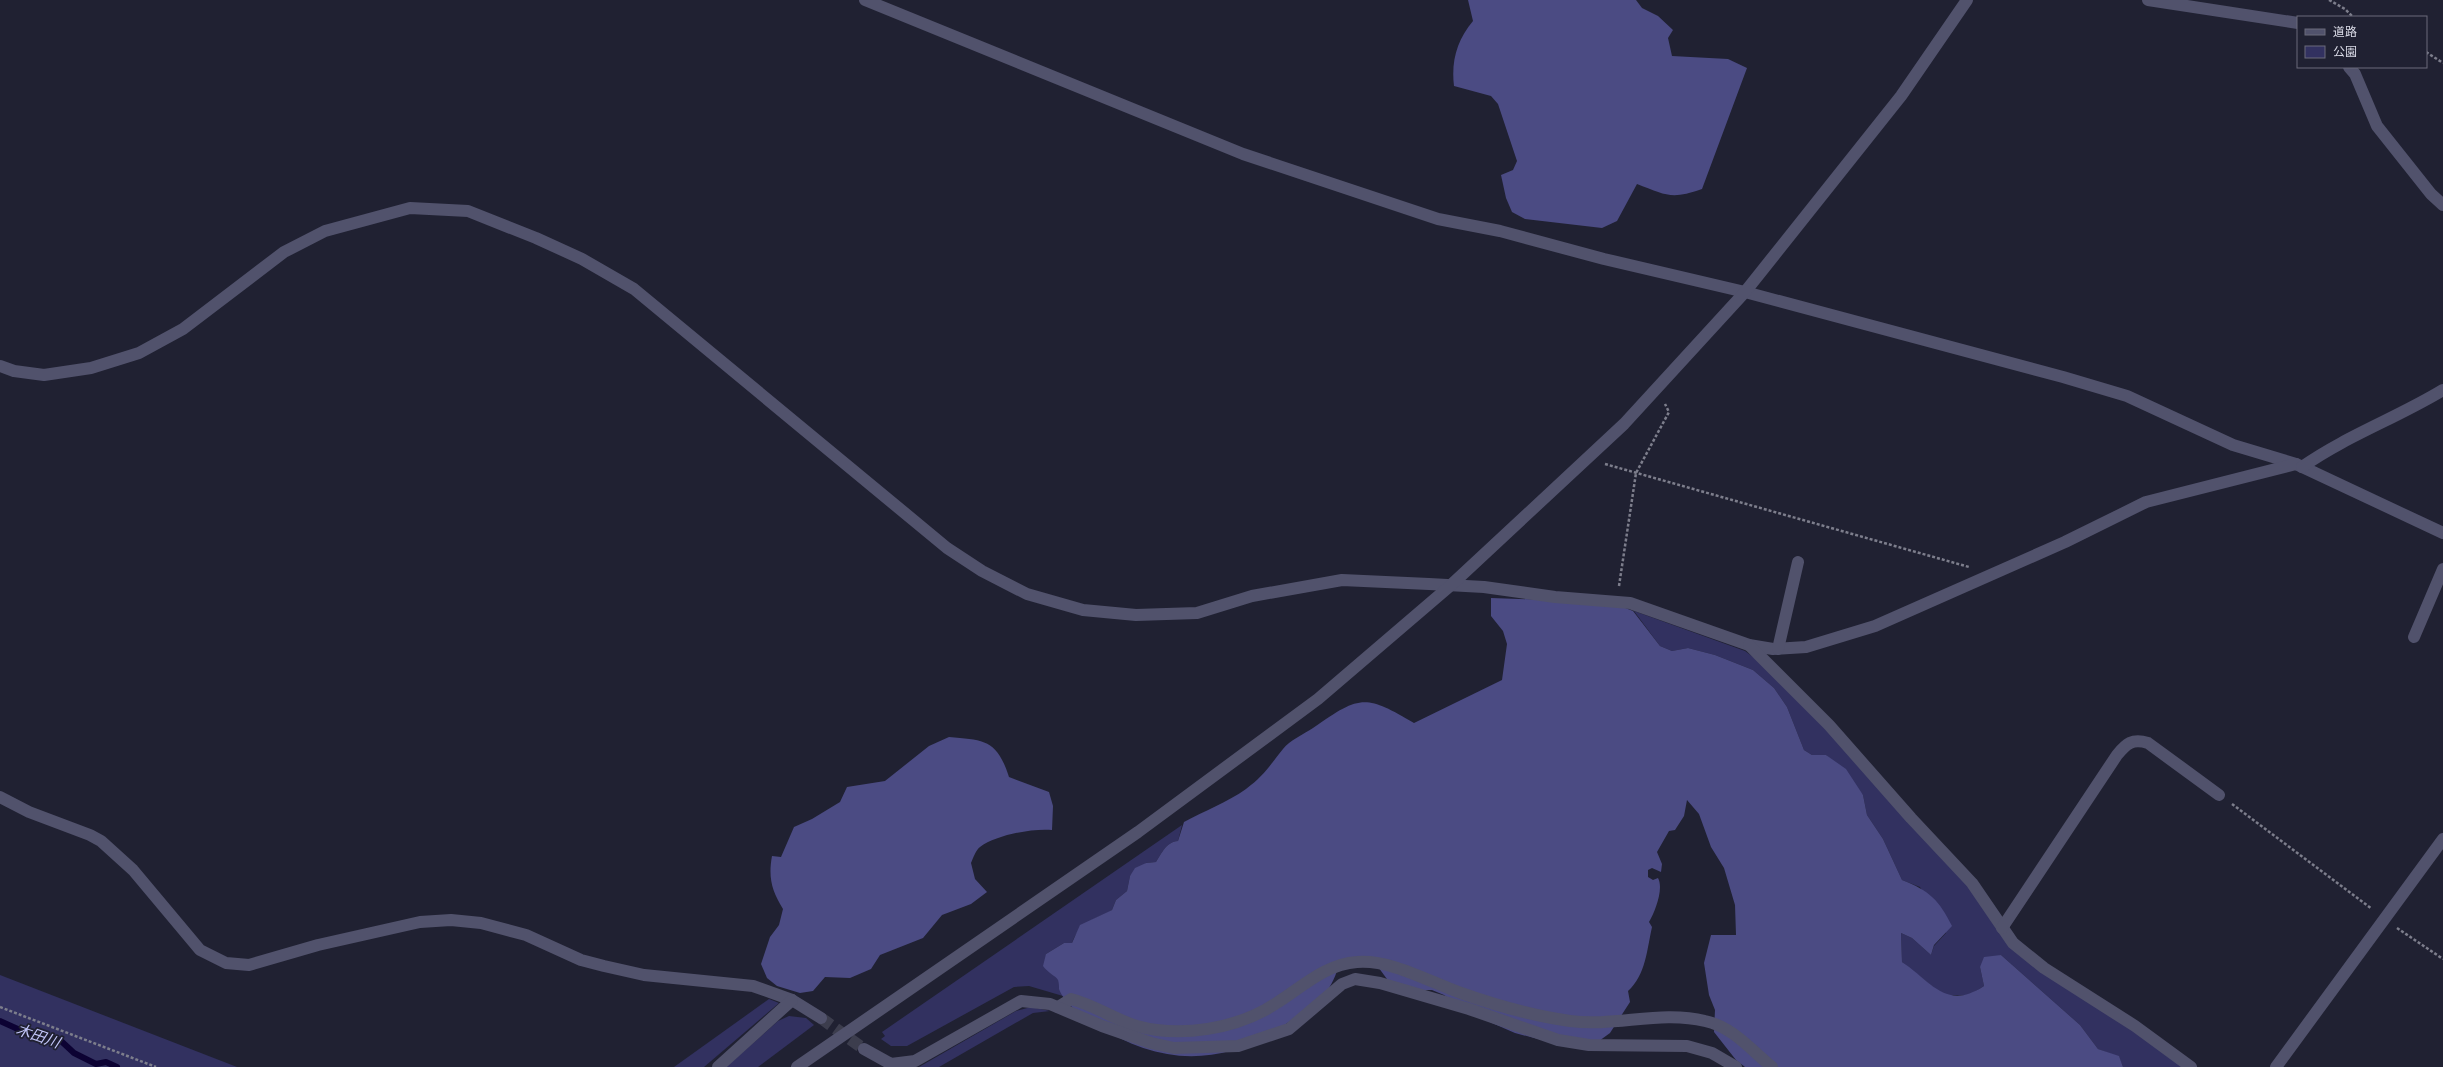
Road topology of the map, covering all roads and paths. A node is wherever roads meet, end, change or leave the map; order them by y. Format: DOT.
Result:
graph roads {
  1 [pos="865,0"];
  2 [pos="1967,0"];
  3 [pos="2148,0"];
  4 [pos="2329,0"];
  5 [pos="2352,16"];
  6 [pos="2297,23"];
  7 [pos="2427,53"];
  8 [pos="2443,63"];
  9 [pos="2349,68"];
  10 [pos="2443,205"];
  11 [pos="1745,292"];
  12 [pos="0,366"];
  13 [pos="2443,390"];
  14 [pos="1654,391"];
  15 [pos="1590,455"];
  16 [pos="2299,465"];
  17 [pos="1636,473"];
  18 [pos="2443,533"];
  19 [pos="1798,562"];
  20 [pos="2443,569"];
  21 [pos="1981,578"];
  22 [pos="1450,586"];
  23 [pos="1616,602"];
  24 [pos="2414,637"];
  25 [pos="1749,645"];
  26 [pos="1778,649"];
  27 [pos="2219,795"];
  28 [pos="0,797"];
  29 [pos="2443,839"];
  30 [pos="2386,920"];
  31 [pos="2002,928"];
  32 [pos="2443,959"];
  33 [pos="792,1000"];
  34 [pos="0,1007"];
  35 [pos="1058,1007"];
  36 [pos="821,1018"];
  37 [pos="864,1050"];
  38 [pos="156,1067"];
  39 [pos="718,1067"];
  40 [pos="797,1067"];
  41 [pos="1736,1067"];
  42 [pos="1772,1067"];
  43 [pos="2191,1067"];
  44 [pos="2276,1067"];
  1 -- 11 [label="street"];
  2 -- 11 [label="street"];
  3 -- 6 [label="street"];
  4 -- 5 [label="path"];
  7 -- 8 [label="path"];
  9 -- 10 [label="street"];
  11 -- 14 [label="street"];
  11 -- 16 [label="street"];
  12 -- 22 [label="street"];
  13 -- 16 [label="street"];
  14 -- 15 [label="street"];
  14 -- 17 [label="path"];
  15 -- 17 [label="path"];
  15 -- 22 [label="street"];
  16 -- 18 [label="street"];
  16 -- 21 [label="street"];
  17 -- 21 [label="path"];
  17 -- 23 [label="path"];
  19 -- 26 [label="street"];
  20 -- 24 [label="street"];
  21 -- 26 [label="street"];
  22 -- 23 [label="street"];
  22 -- 40 [label="street"];
  23 -- 25 [label="street"];
  25 -- 26 [label="street"];
  25 -- 31 [label="street"];
  27 -- 30 [label="path"];
  27 -- 31 [label="street"];
  28 -- 33 [label="street"];
  29 -- 30 [label="street"];
  30 -- 32 [label="path"];
  30 -- 44 [label="street"];
  31 -- 43 [label="street"];
  33 -- 36 [label="street"];
  33 -- 39 [label="street"];
  34 -- 38 [label="path"];
  35 -- 37 [label="street"];
  35 -- 41 [label="street"];
  35 -- 42 [label="street"];
}
